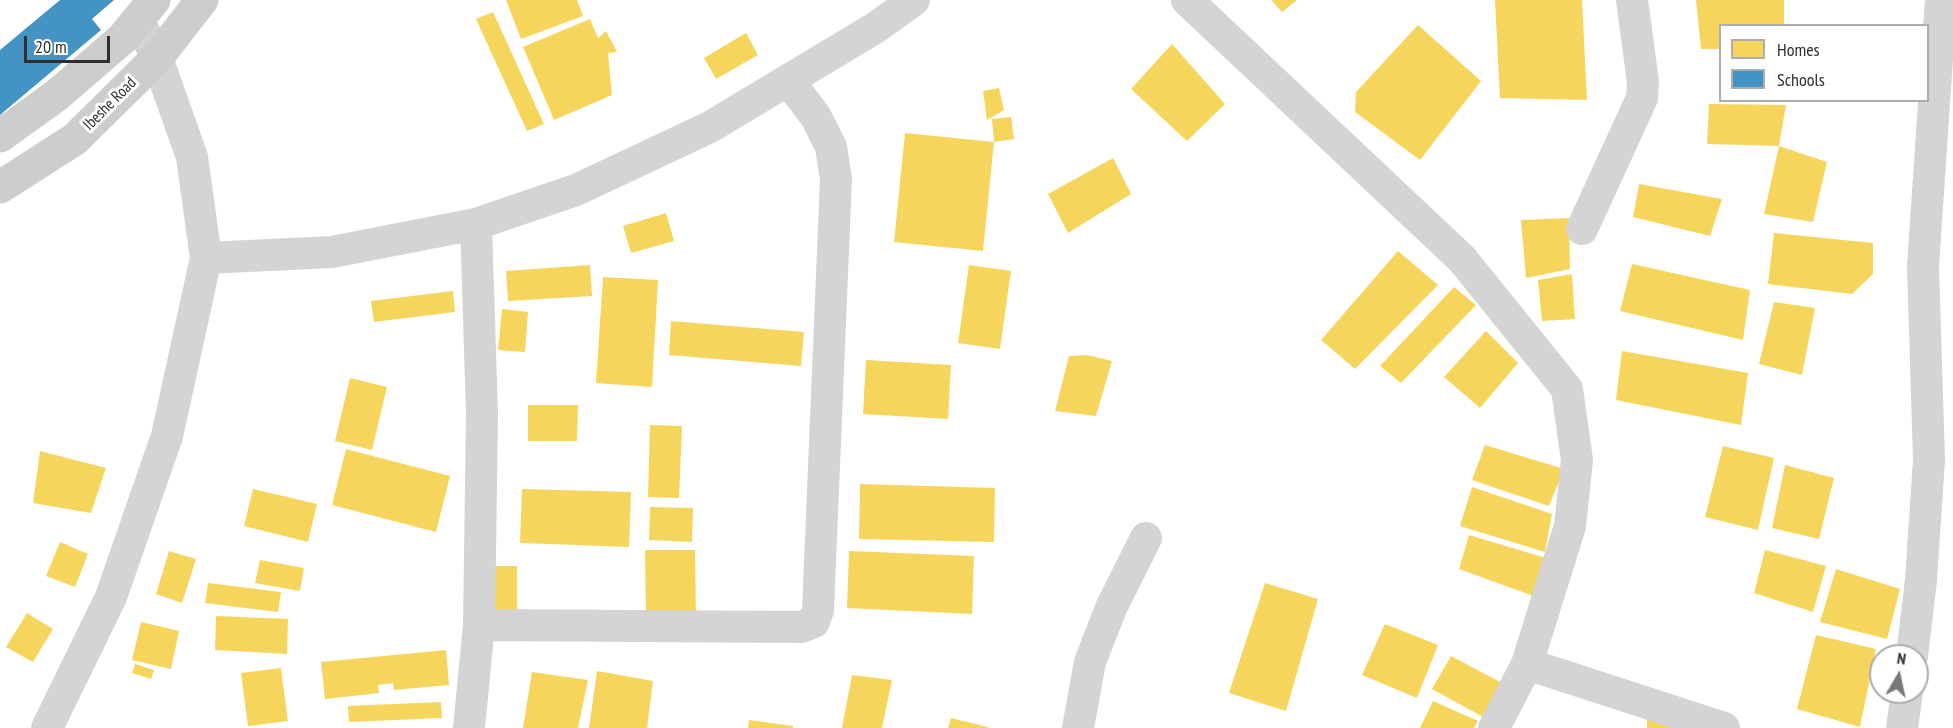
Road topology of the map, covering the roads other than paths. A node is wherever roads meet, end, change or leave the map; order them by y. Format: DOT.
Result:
graph roads {
  1 [pos="202,0"];
  2 [pos="914,0"];
  3 [pos="1187,0"];
  4 [pos="1632,0"];
  5 [pos="1941,0"];
  6 [pos="146,10"];
  7 [pos="157,58"];
  8 [pos="788,80"];
  9 [pos="0,136"];
  10 [pos="0,187"];
  11 [pos="476,225"];
  12 [pos="1582,229"];
  13 [pos="206,258"];
  14 [pos="1146,538"];
  15 [pos="479,625"];
  16 [pos="1913,644"];
  17 [pos="1527,664"];
  18 [pos="1905,704"];
  19 [pos="47,728"];
  20 [pos="469,728"];
  21 [pos="1078,728"];
  22 [pos="1494,728"];
  23 [pos="1724,728"];
  24 [pos="1902,728"];
  1 -- 7 [label="main road, Ibeshe Road"];
  2 -- 8 [label="street"];
  3 -- 17 [label="street"];
  4 -- 12 [label="street"];
  5 -- 16 [label="street"];
  6 -- 7 [label="street"];
  6 -- 9 [label="main road"];
  7 -- 10 [label="main road, Ibeshe Road"];
  7 -- 13 [label="street"];
  8 -- 11 [label="street"];
  8 -- 15 [label="street"];
  11 -- 13 [label="street"];
  11 -- 15 [label="street"];
  13 -- 19 [label="street"];
  14 -- 21 [label="street"];
  15 -- 20 [label="street"];
  17 -- 22 [label="street"];
  17 -- 23 [label="street"];
  18 -- 24 [label="street"];
}
